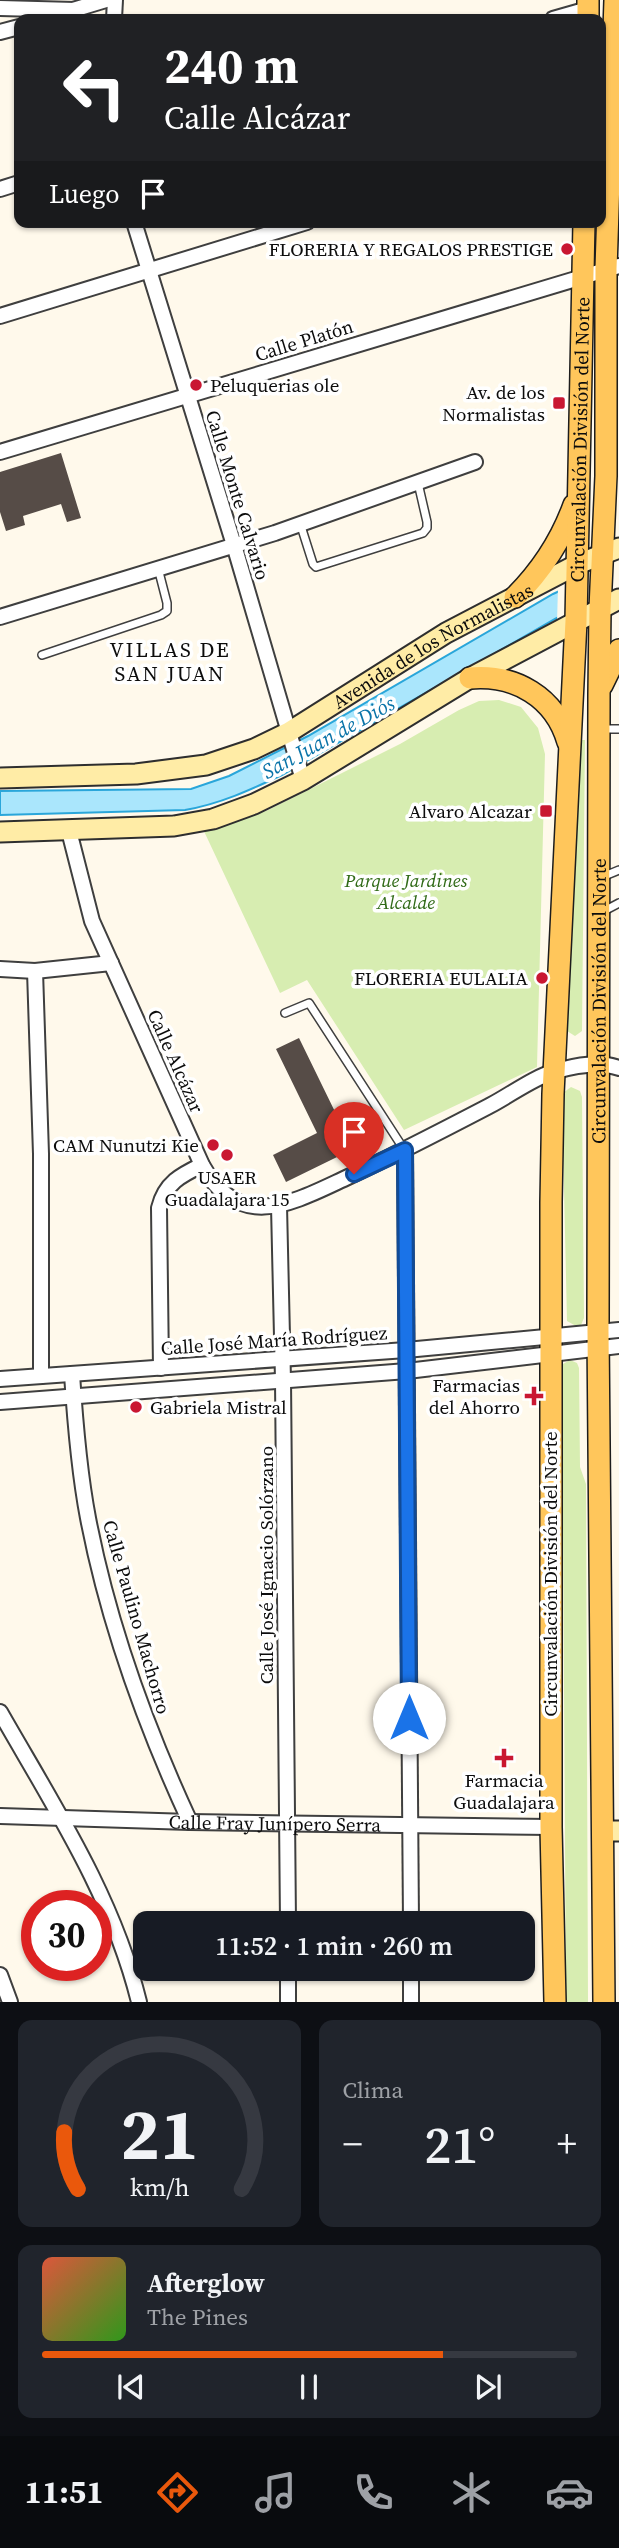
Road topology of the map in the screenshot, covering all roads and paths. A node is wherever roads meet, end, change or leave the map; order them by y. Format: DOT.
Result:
graph roads {
  1 [pos="106,0"];
  2 [pos="616,0"];
  3 [pos="0,8"];
  4 [pos="588,9"];
  5 [pos="75,10"];
  6 [pos="61,14"];
  7 [pos="571,14"];
  8 [pos="614,129"];
  9 [pos="136,228"];
  10 [pos="288,228"];
  11 [pos="584,228"];
  12 [pos="613,267"];
  13 [pos="149,271"];
  14 [pos="582,276"];
  15 [pos="0,316"];
  16 [pos="187,395"];
  17 [pos="0,452"];
  18 [pos="475,462"];
  19 [pos="610,471"];
  20 [pos="418,483"];
  21 [pos="579,483"];
  22 [pos="619,494"];
  23 [pos="300,523"];
  24 [pos="234,545"];
  25 [pos="608,553"];
  26 [pos="158,568"];
  27 [pos="578,569"];
  28 [pos="515,597"];
  29 [pos="606,604"];
  30 [pos="0,617"];
  31 [pos="576,619"];
  32 [pos="619,650"];
  33 [pos="42,655"];
  34 [pos="470,678"];
  35 [pos="599,694"];
  36 [pos="609,729"];
  37 [pos="290,736"];
  38 [pos="570,750"];
  39 [pos="302,776"];
  40 [pos="0,778"];
  41 [pos="69,831"];
  42 [pos="0,832"];
  43 [pos="619,870"];
  44 [pos="598,878"];
  45 [pos="619,903"];
  46 [pos="598,914"];
  47 [pos="111,963"];
  48 [pos="0,969"];
  49 [pos="35,971"];
  50 [pos="285,1013"];
  51 [pos="609,1066"];
  52 [pos="554,1071"];
  53 [pos="405,1150"];
  54 [pos="202,1165"];
  55 [pos="279,1206"];
  56 [pos="609,1339"];
  57 [pos="550,1345"];
  58 [pos="406,1350"];
  59 [pos="283,1359"];
  60 [pos="161,1367"];
  61 [pos="407,1371"];
  62 [pos="72,1374"];
  63 [pos="41,1376"];
  64 [pos="0,1379"];
  65 [pos="283,1380"];
  66 [pos="74,1397"];
  67 [pos="0,1402"];
  68 [pos="0,1712"];
  69 [pos="0,1815"];
  70 [pos="62,1817"];
  71 [pos="190,1822"];
  72 [pos="287,1823"];
  73 [pos="410,1824"];
  74 [pos="551,1827"];
  75 [pos="611,1831"];
  76 [pos="288,1911"];
  77 [pos="411,1911"];
  78 [pos="0,1975"];
  79 [pos="288,1981"];
  80 [pos="411,1981"];
  81 [pos="10,2002"];
  82 [pos="139,2002"];
  83 [pos="288,2002"];
  84 [pos="411,2002"];
  85 [pos="555,2002"];
  86 [pos="604,2002"];
  1 -- 5 [label="street"];
  2 -- 8 [label="main road, Circunvalación División del Norte"];
  3 -- 5 [label="street"];
  4 -- 7 [label="street"];
  5 -- 6 [label="street"];
  8 -- 12 [label="main road, Circunvalación División del Norte"];
  9 -- 13 [label="street, Calle Monte Calvario"];
  10 -- 13 [label="street"];
  11 -- 14 [label="main road, Circunvalación División del Norte"];
  12 -- 14 [label="street, Calle Platón"];
  12 -- 19 [label="main road, Circunvalación División del Norte"];
  13 -- 15 [label="street"];
  13 -- 16 [label="street, Calle Monte Calvario"];
  14 -- 16 [label="street, Calle Platón"];
  14 -- 21 [label="main road, Circunvalación División del Norte"];
  16 -- 17 [label="street, Calle Platón"];
  16 -- 24 [label="street, Calle Monte Calvario"];
  18 -- 20 [label="street"];
  19 -- 22 [label="main road"];
  19 -- 25 [label="main road, Circunvalación División del Norte"];
  20 -- 23 [label="street"];
  20 -- 23 [label="lane"];
  21 -- 27 [label="main road, Circunvalación División del Norte"];
  21 -- 28 [label="main road"];
  23 -- 24 [label="street"];
  24 -- 26 [label="street"];
  24 -- 37 [label="street, Calle Monte Calvario"];
  25 -- 27 [label="street, Avenida de los Normalistas"];
  25 -- 29 [label="main road, Circunvalación División del Norte"];
  26 -- 30 [label="street"];
  26 -- 33 [label="lane"];
  27 -- 28 [label="street, Avenida de los Normalistas"];
  27 -- 31 [label="main road, Circunvalación División del Norte"];
  28 -- 37 [label="street, Avenida de los Normalistas"];
  29 -- 31 [label="street"];
  29 -- 35 [label="main road, Circunvalación División del Norte"];
  31 -- 34 [label="street"];
  31 -- 38 [label="main road, Circunvalación División del Norte"];
  32 -- 35 [label="main road"];
  34 -- 38 [label="main road"];
  34 -- 39 [label="street"];
  35 -- 36 [label="main road, Circunvalación División del Norte"];
  36 -- 44 [label="main road, Circunvalación División del Norte"];
  37 -- 39 [label="street, Calle Monte Calvario"];
  37 -- 40 [label="street, Avenida de los Normalistas"];
  38 -- 52 [label="main road, Circunvalación División del Norte"];
  39 -- 41 [label="street"];
  41 -- 42 [label="street"];
  41 -- 47 [label="street, Calle Alcázar"];
  43 -- 44 [label="lane"];
  44 -- 46 [label="main road, Circunvalación División del Norte"];
  45 -- 46 [label="lane"];
  46 -- 51 [label="main road, Circunvalación División del Norte"];
  47 -- 49 [label="street"];
  47 -- 54 [label="street, Calle Alcázar"];
  48 -- 49 [label="street"];
  49 -- 63 [label="street"];
  50 -- 53 [label="lane"];
  51 -- 52 [label="street, Calle Alcázar"];
  51 -- 56 [label="main road, Circunvalación División del Norte"];
  52 -- 53 [label="street, Calle Alcázar"];
  52 -- 57 [label="main road, Circunvalación División del Norte"];
  53 -- 55 [label="street, Calle Alcázar"];
  53 -- 58 [label="street"];
  54 -- 55 [label="street, Calle Alcázar"];
  54 -- 60 [label="street"];
  55 -- 59 [label="street, Calle José Ignacio Solórzano"];
  56 -- 57 [label="street"];
  56 -- 75 [label="main road, Circunvalación División del Norte"];
  57 -- 58 [label="street, Calle José María Rodríguez"];
  57 -- 61 [label="street, Calle José María Rodríguez"];
  57 -- 74 [label="main road, Circunvalación División del Norte"];
  58 -- 59 [label="street, Calle José María Rodríguez"];
  58 -- 61 [label="street"];
  59 -- 60 [label="street, Calle José María Rodríguez"];
  59 -- 65 [label="street, Calle José Ignacio Solórzano"];
  60 -- 62 [label="street, Calle José María Rodríguez"];
  61 -- 65 [label="street, Calle José María Rodríguez"];
  61 -- 73 [label="street"];
  62 -- 63 [label="street, Calle José María Rodríguez"];
  62 -- 66 [label="street, Calle Paulino Machorro"];
  63 -- 64 [label="street, Calle José María Rodríguez"];
  65 -- 66 [label="street, Calle José María Rodríguez"];
  65 -- 72 [label="street, Calle José Ignacio Solórzano"];
  66 -- 67 [label="street, Calle José María Rodríguez"];
  66 -- 71 [label="street, Calle Paulino Machorro"];
  68 -- 70 [label="street"];
  69 -- 70 [label="street, Calle Fray Junípero Serra"];
  70 -- 71 [label="street, Calle Fray Junípero Serra"];
  70 -- 82 [label="street"];
  71 -- 72 [label="street, Calle Fray Junípero Serra"];
  72 -- 73 [label="street, Calle Fray Junípero Serra"];
  72 -- 76 [label="street, Calle José Ignacio Solórzano"];
  73 -- 74 [label="street, Calle Fray Junípero Serra"];
  73 -- 77 [label="street"];
  74 -- 85 [label="main road, Circunvalación División del Norte"];
  75 -- 86 [label="main road, Circunvalación División del Norte"];
  78 -- 81 [label="street"];
  79 -- 83 [label="street"];
  80 -- 84 [label="street"];
}
